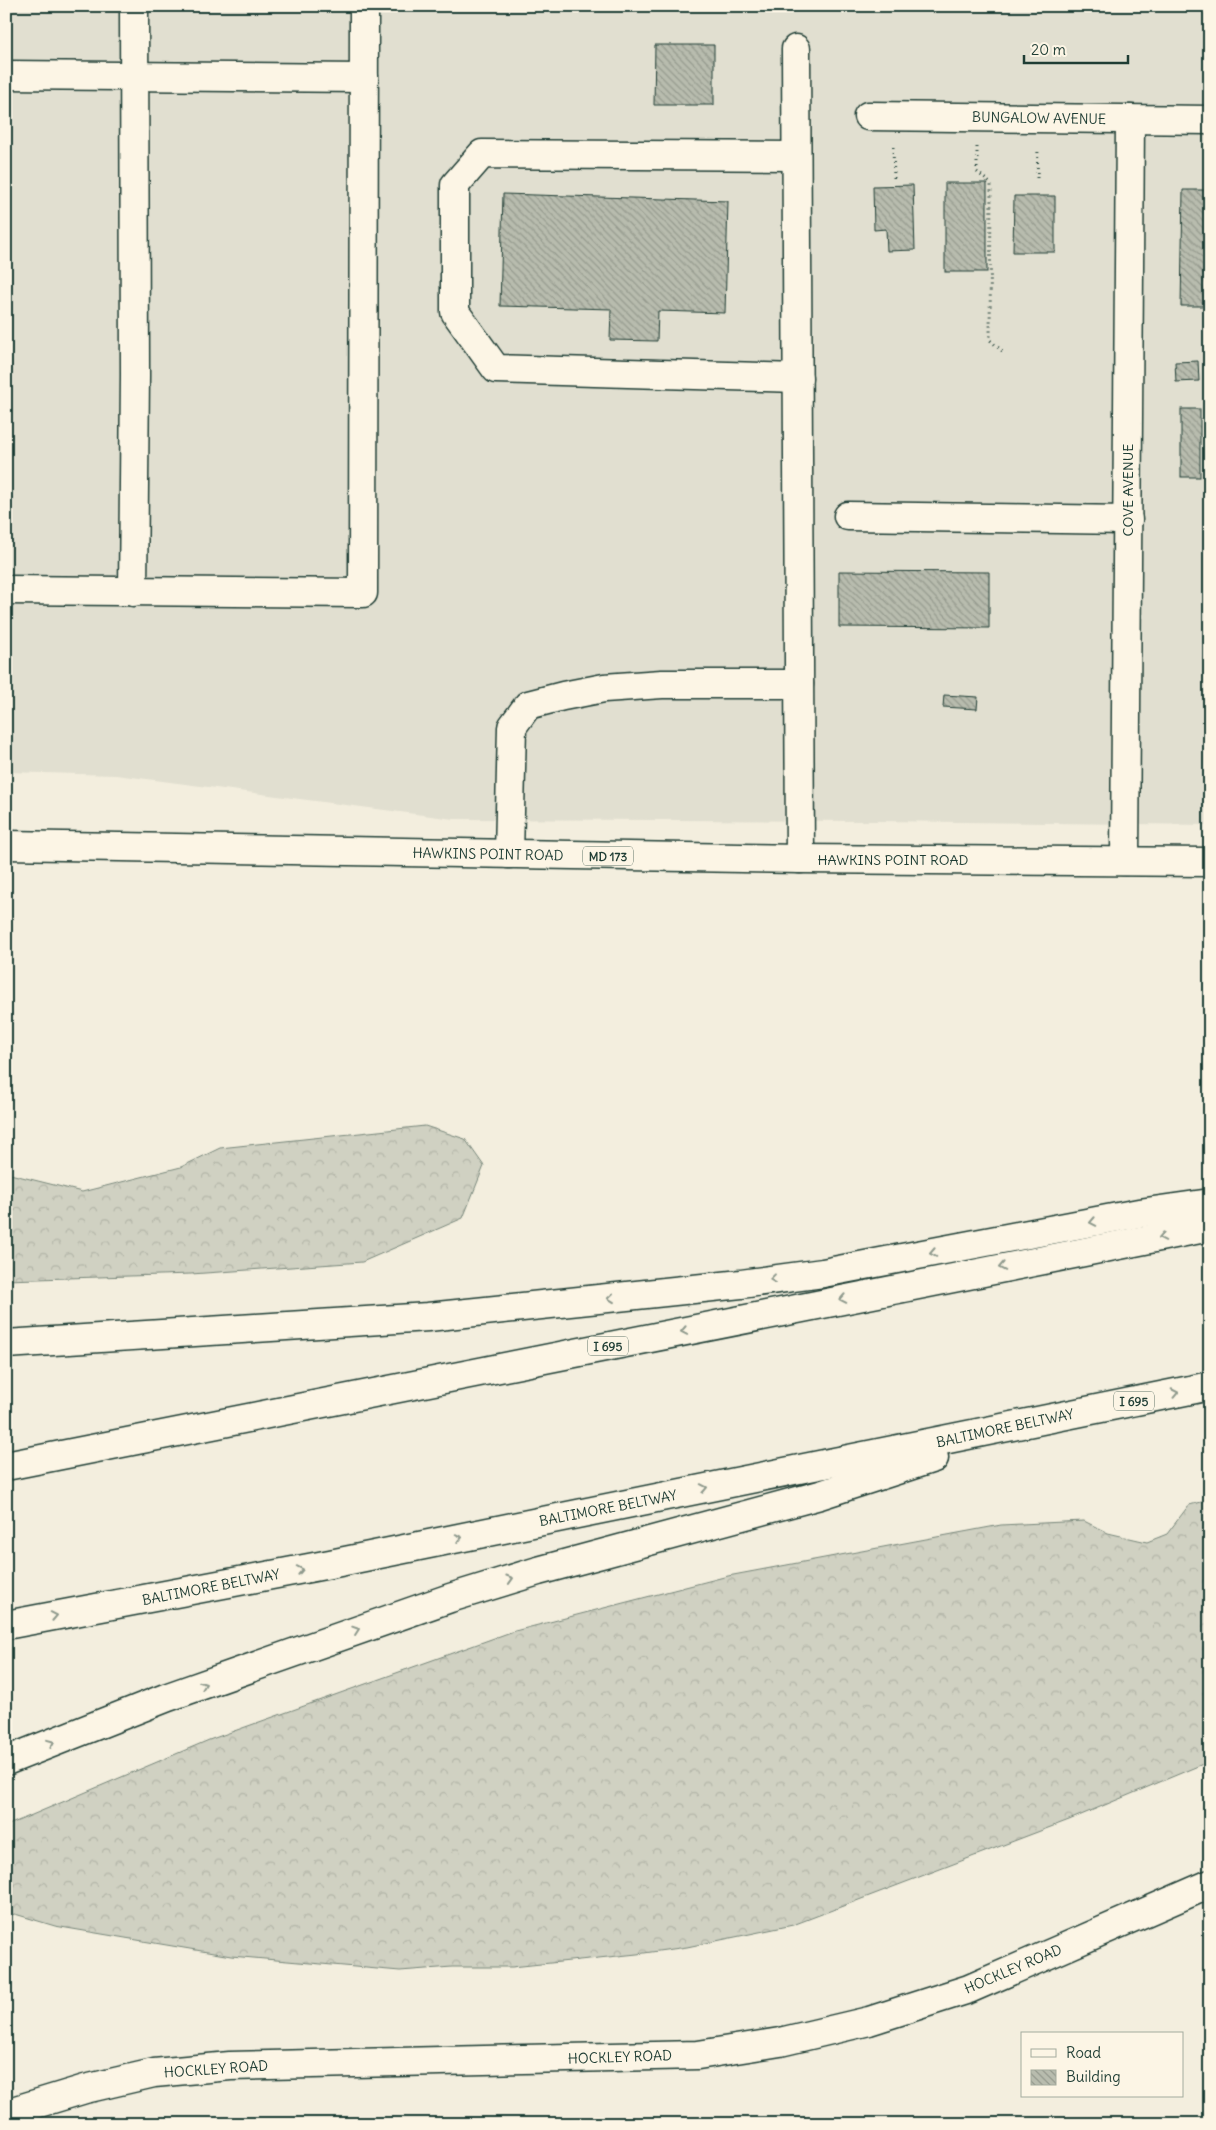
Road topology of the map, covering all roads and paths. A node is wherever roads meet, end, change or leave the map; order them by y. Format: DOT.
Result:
graph roads {
  1 [pos="134,6"];
  2 [pos="364,6"];
  3 [pos="796,49"];
  4 [pos="6,75"];
  5 [pos="135,76"];
  6 [pos="364,78"];
  7 [pos="868,116"];
  8 [pos="1130,119"];
  9 [pos="1210,120"];
  10 [pos="976,138"];
  11 [pos="1038,140"];
  12 [pos="893,146"];
  13 [pos="796,156"];
  14 [pos="894,178"];
  15 [pos="1037,178"];
  16 [pos="1003,352"];
  17 [pos="798,378"];
  18 [pos="848,516"];
  19 [pos="1128,520"];
  20 [pos="6,590"];
  21 [pos="132,592"];
  22 [pos="799,684"];
  23 [pos="6,845"];
  24 [pos="508,854"];
  25 [pos="800,859"];
  26 [pos="1125,861"];
  27 [pos="1210,862"];
  28 [pos="1210,1203"];
  29 [pos="1210,1227"];
  30 [pos="6,1344"];
  31 [pos="1210,1386"];
  32 [pos="1058,1417"];
  33 [pos="6,1466"];
  34 [pos="6,1626"];
  35 [pos="6,1761"];
  36 [pos="1210,1884"];
  37 [pos="6,2113"];
  1 -- 5 [label="main road"];
  2 -- 6 [label="main road"];
  3 -- 13 [label="main road"];
  4 -- 5 [label="main road"];
  5 -- 6 [label="main road"];
  5 -- 21 [label="main road"];
  6 -- 21 [label="main road"];
  7 -- 8 [label="main road, BUNGALOW AVENUE"];
  8 -- 9 [label="main road, BUNGALOW AVENUE"];
  8 -- 19 [label="main road, COVE AVENUE"];
  10 -- 16 [label="path"];
  11 -- 15 [label="path"];
  12 -- 14 [label="path"];
  13 -- 17 [label="main road"];
  13 -- 17 [label="main road"];
  17 -- 22 [label="main road"];
  18 -- 19 [label="main road"];
  19 -- 26 [label="main road, COVE AVENUE"];
  20 -- 21 [label="main road"];
  22 -- 24 [label="main road"];
  22 -- 25 [label="main road"];
  23 -- 24 [label="main road, HAWKINS POINT ROAD / MD 173"];
  24 -- 25 [label="main road, HAWKINS POINT ROAD / MD 173"];
  25 -- 26 [label="main road, HAWKINS POINT ROAD / MD 173"];
  26 -- 27 [label="main road, HAWKINS POINT ROAD / MD 173"];
  28 -- 30 [label="main road, one-way"];
  29 -- 33 [label="main road, I 695, one-way"];
  32 -- 31 [label="main road, BALTIMORE BELTWAY / I 695, one-way"];
  34 -- 32 [label="main road, BALTIMORE BELTWAY / I 695, one-way"];
  35 -- 32 [label="main road, one-way"];
  36 -- 37 [label="main road, HOCKLEY ROAD"];
}
